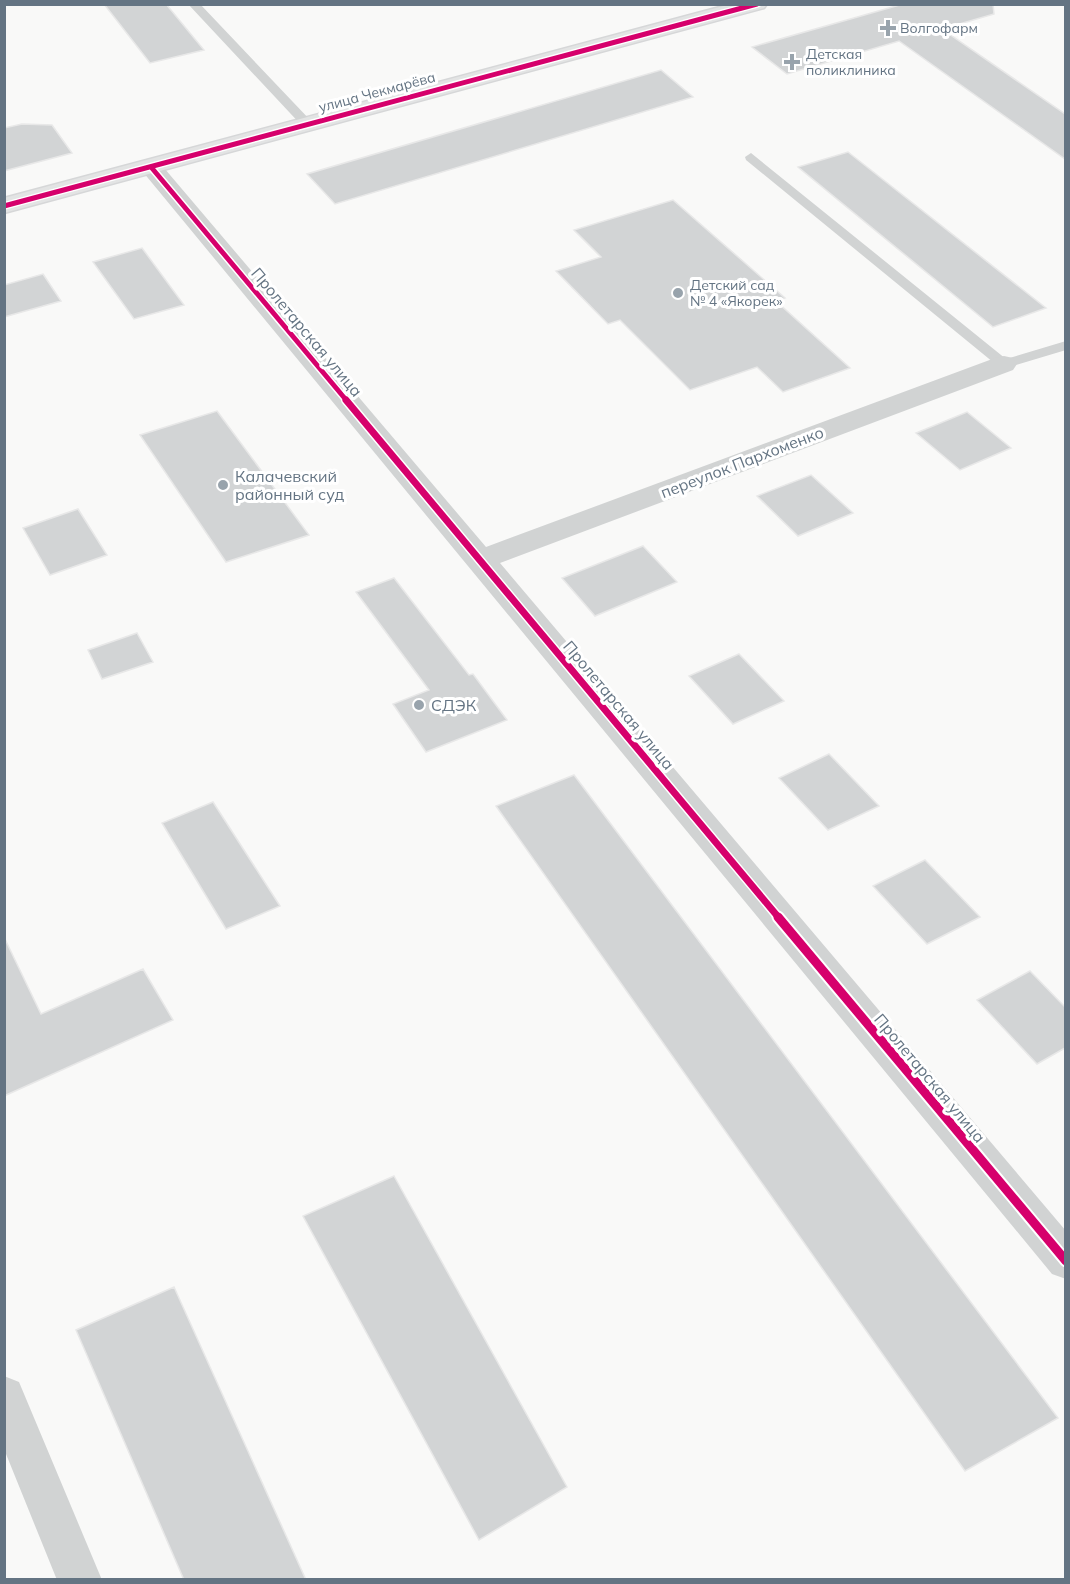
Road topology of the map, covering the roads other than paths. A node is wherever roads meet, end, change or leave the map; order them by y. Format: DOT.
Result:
graph roads {
  1 [pos="193,4"];
  2 [pos="757,4"];
  3 [pos="308,125"];
  4 [pos="751,157"];
  5 [pos="152,167"];
  6 [pos="4,206"];
  7 [pos="1065,345"];
  8 [pos="1004,364"];
  9 [pos="480,560"];
  10 [pos="1065,1261"];
  11 [pos="4,1396"];
  12 [pos="80,1580"];
  1 -- 3 [label="lane"];
  2 -- 3 [label="street, улица Чекмарёва"];
  3 -- 5 [label="street, улица Чекмарёва"];
  4 -- 8 [label="lane"];
  5 -- 6 [label="street, улица Чекмарёва"];
  5 -- 9 [label="street, Пролетарская улица"];
  7 -- 8 [label="lane"];
  8 -- 9 [label="street, переулок Пархоменко"];
  9 -- 10 [label="street, Пролетарская улица"];
  11 -- 12 [label="street"];
}
